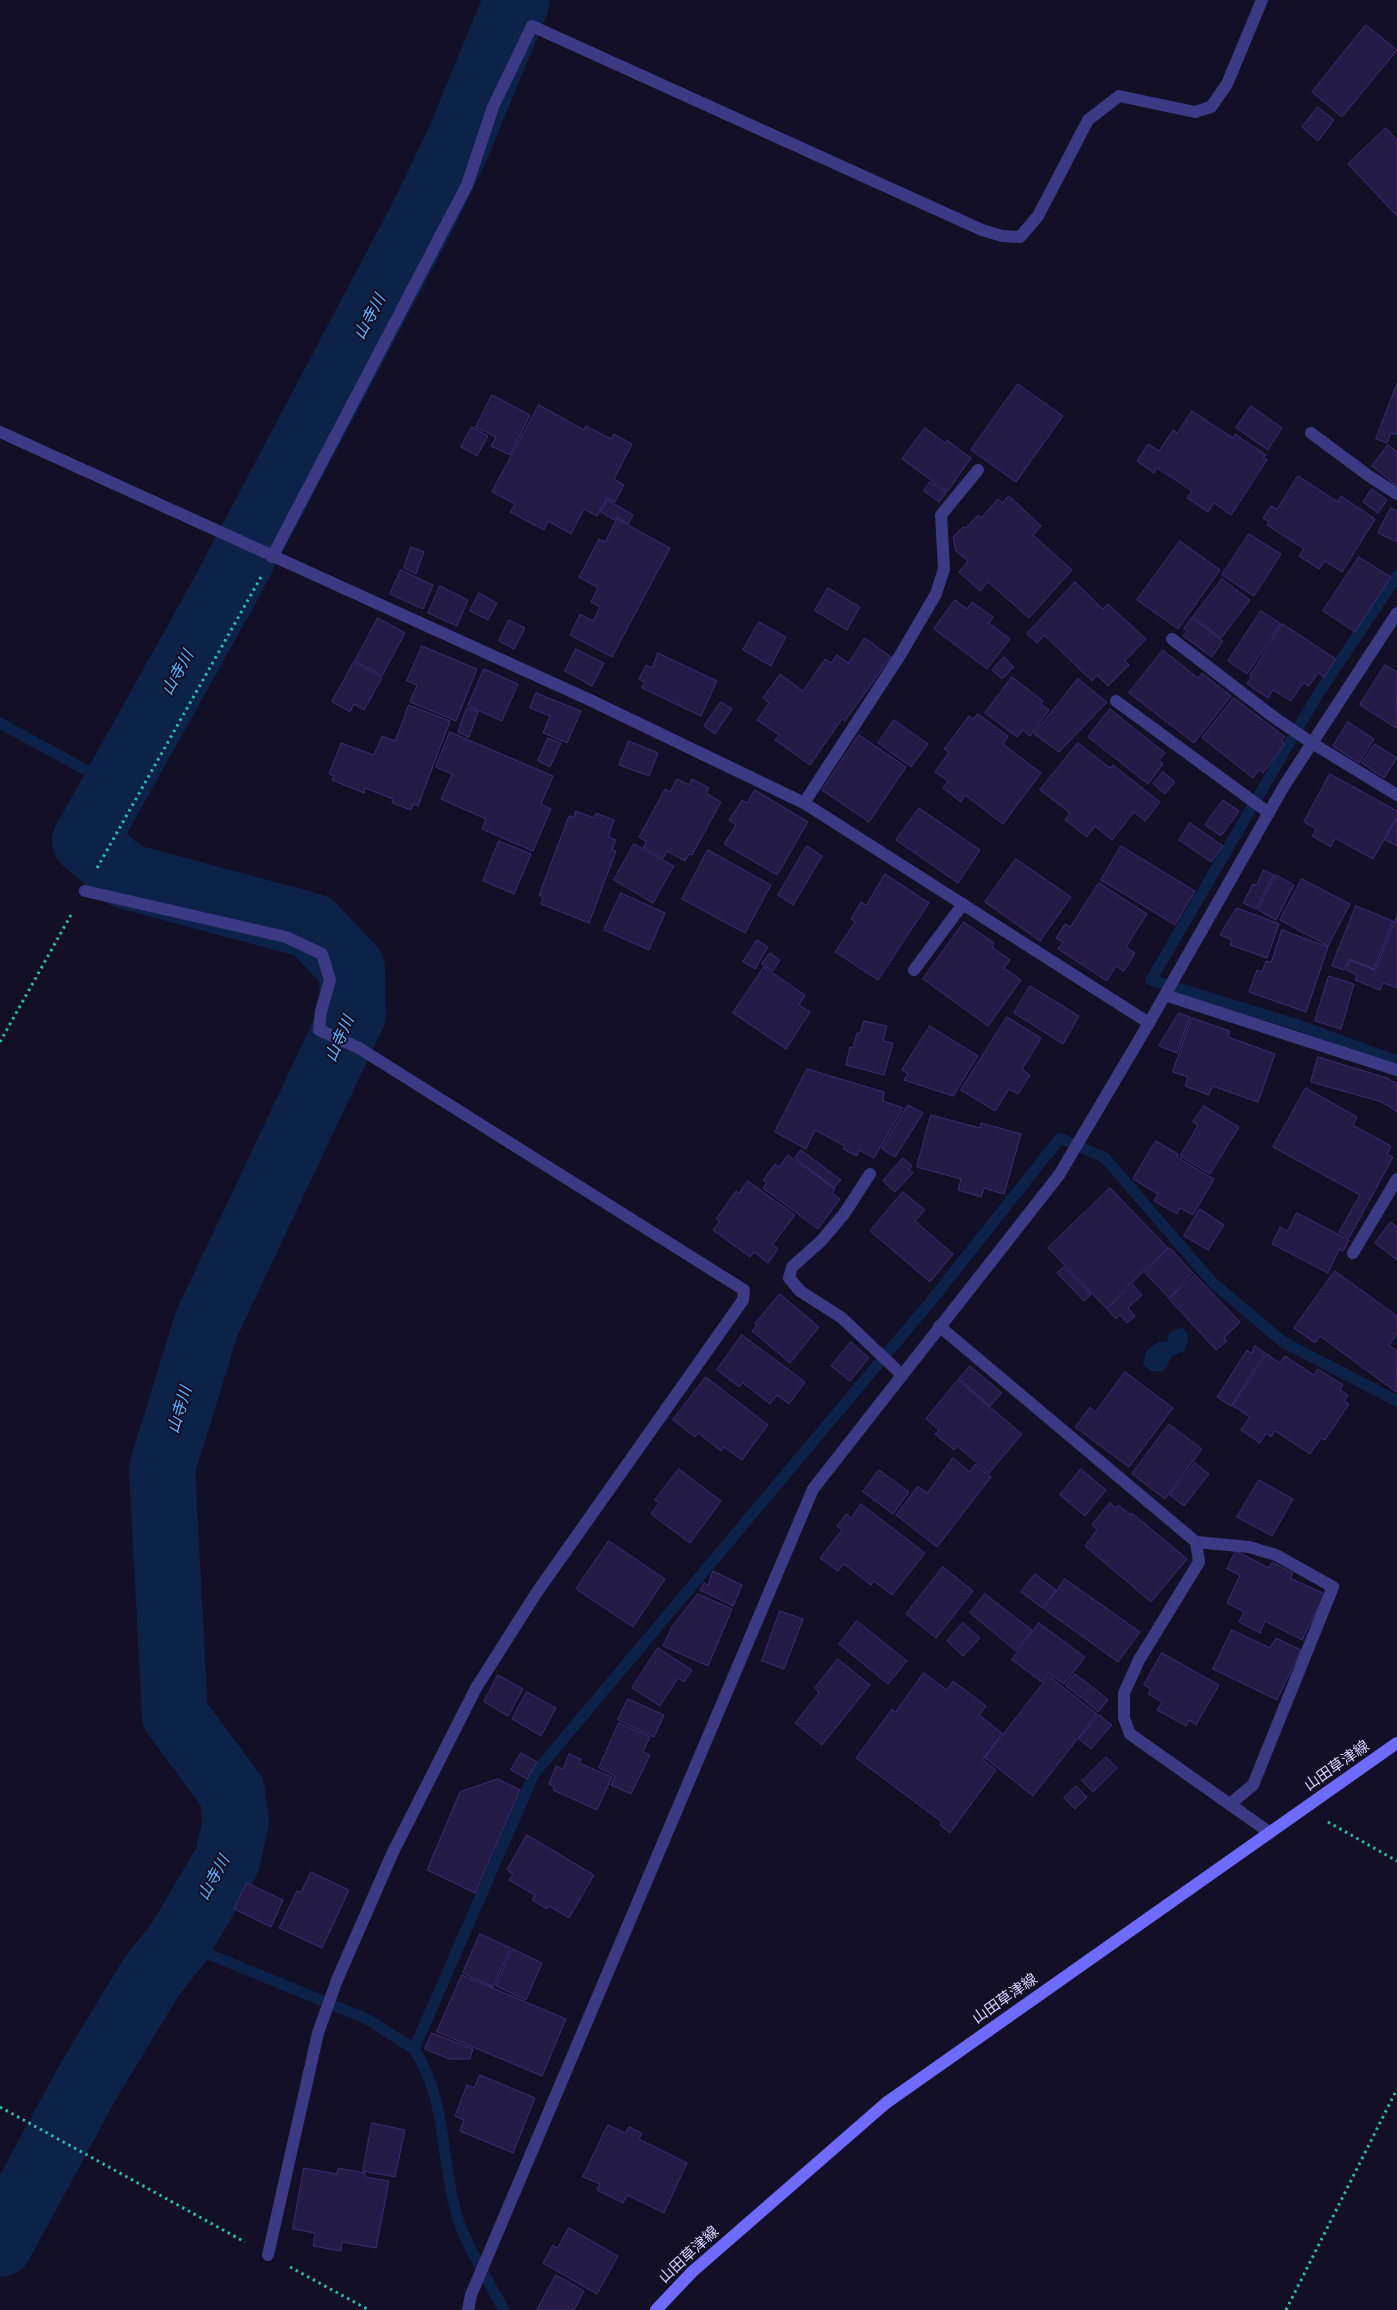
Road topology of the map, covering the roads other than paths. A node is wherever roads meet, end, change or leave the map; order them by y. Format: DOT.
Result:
graph roads {
  1 [pos="1262,0"];
  2 [pos="0,432"];
  3 [pos="1311,433"];
  4 [pos="978,470"];
  5 [pos="1397,494"];
  6 [pos="272,557"];
  7 [pos="1397,613"];
  8 [pos="1172,639"];
  9 [pos="1116,701"];
  10 [pos="1312,743"];
  11 [pos="1397,795"];
  12 [pos="804,802"];
  13 [pos="1269,813"];
  14 [pos="85,891"];
  15 [pos="963,904"];
  16 [pos="914,970"];
  17 [pos="1165,995"];
  18 [pos="1149,1023"];
  19 [pos="1396,1066"];
  20 [pos="870,1174"];
  21 [pos="1397,1179"];
  22 [pos="1353,1253"];
  23 [pos="939,1326"];
  24 [pos="902,1374"];
  25 [pos="1196,1542"];
  26 [pos="1397,1743"];
  27 [pos="1230,1804"];
  28 [pos="1269,1832"];
  29 [pos="268,2255"];
  30 [pos="468,2310"];
  31 [pos="656,2310"];
  1 -- 6 [label="street"];
  2 -- 6 [label="street"];
  3 -- 5 [label="street"];
  4 -- 12 [label="street"];
  6 -- 12 [label="street"];
  7 -- 10 [label="street"];
  8 -- 10 [label="street"];
  9 -- 13 [label="street"];
  10 -- 11 [label="street"];
  10 -- 13 [label="street"];
  12 -- 15 [label="street"];
  13 -- 17 [label="street"];
  14 -- 29 [label="street"];
  15 -- 16 [label="street"];
  15 -- 18 [label="street"];
  17 -- 18 [label="street"];
  17 -- 19 [label="street"];
  18 -- 23 [label="street"];
  20 -- 24 [label="street"];
  21 -- 22 [label="street"];
  23 -- 24 [label="street"];
  23 -- 25 [label="street"];
  24 -- 30 [label="street"];
  25 -- 27 [label="street"];
  25 -- 27 [label="street"];
  26 -- 28 [label="main road, 山田草津線"];
  27 -- 28 [label="street"];
  28 -- 31 [label="main road, 山田草津線"];
}
